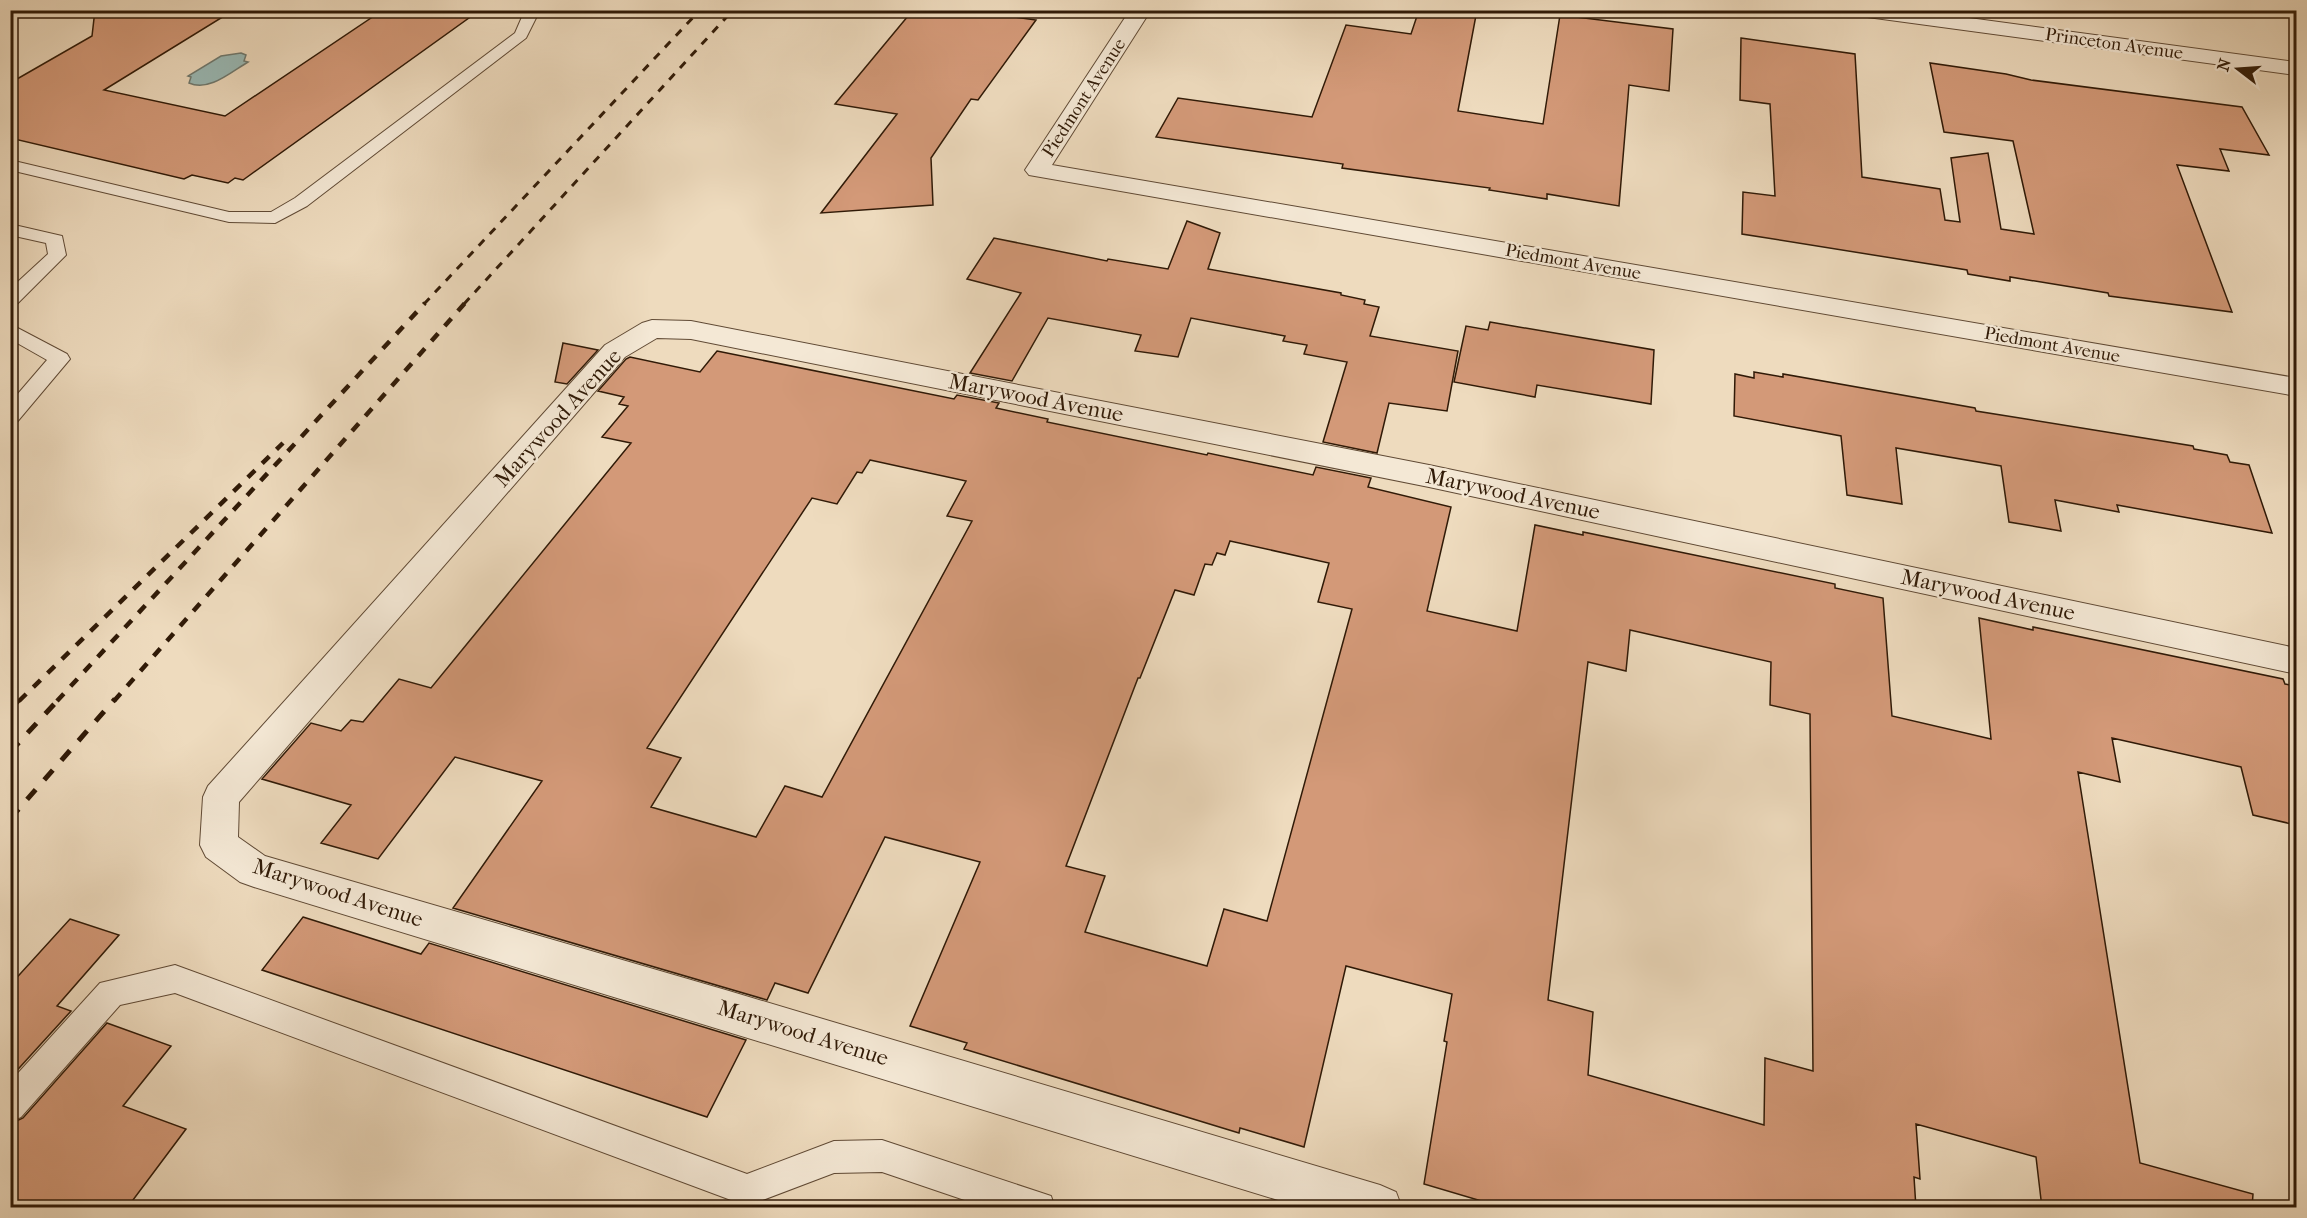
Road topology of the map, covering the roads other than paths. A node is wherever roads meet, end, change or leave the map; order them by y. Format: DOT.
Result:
graph roads {
  1 [pos="533,10"];
  2 [pos="1141,10"];
  3 [pos="1860,10"];
  4 [pos="2296,69"];
  5 [pos="10,165"];
  6 [pos="10,229"];
  7 [pos="10,300"];
  8 [pos="10,330"];
  9 [pos="2296,387"];
  10 [pos="10,417"];
  11 [pos="2296,661"];
  12 [pos="10,1106"];
  13 [pos="1039,1208"];
  14 [pos="1380,1208"];
  1 -- 5 [label="lane"];
  2 -- 9 [label="street, Piedmont Avenue"];
  3 -- 4 [label="street, Princeton Avenue"];
  6 -- 7 [label="lane"];
  8 -- 10 [label="lane"];
  11 -- 14 [label="street, Marywood Avenue"];
  12 -- 13 [label="lane"];
}
